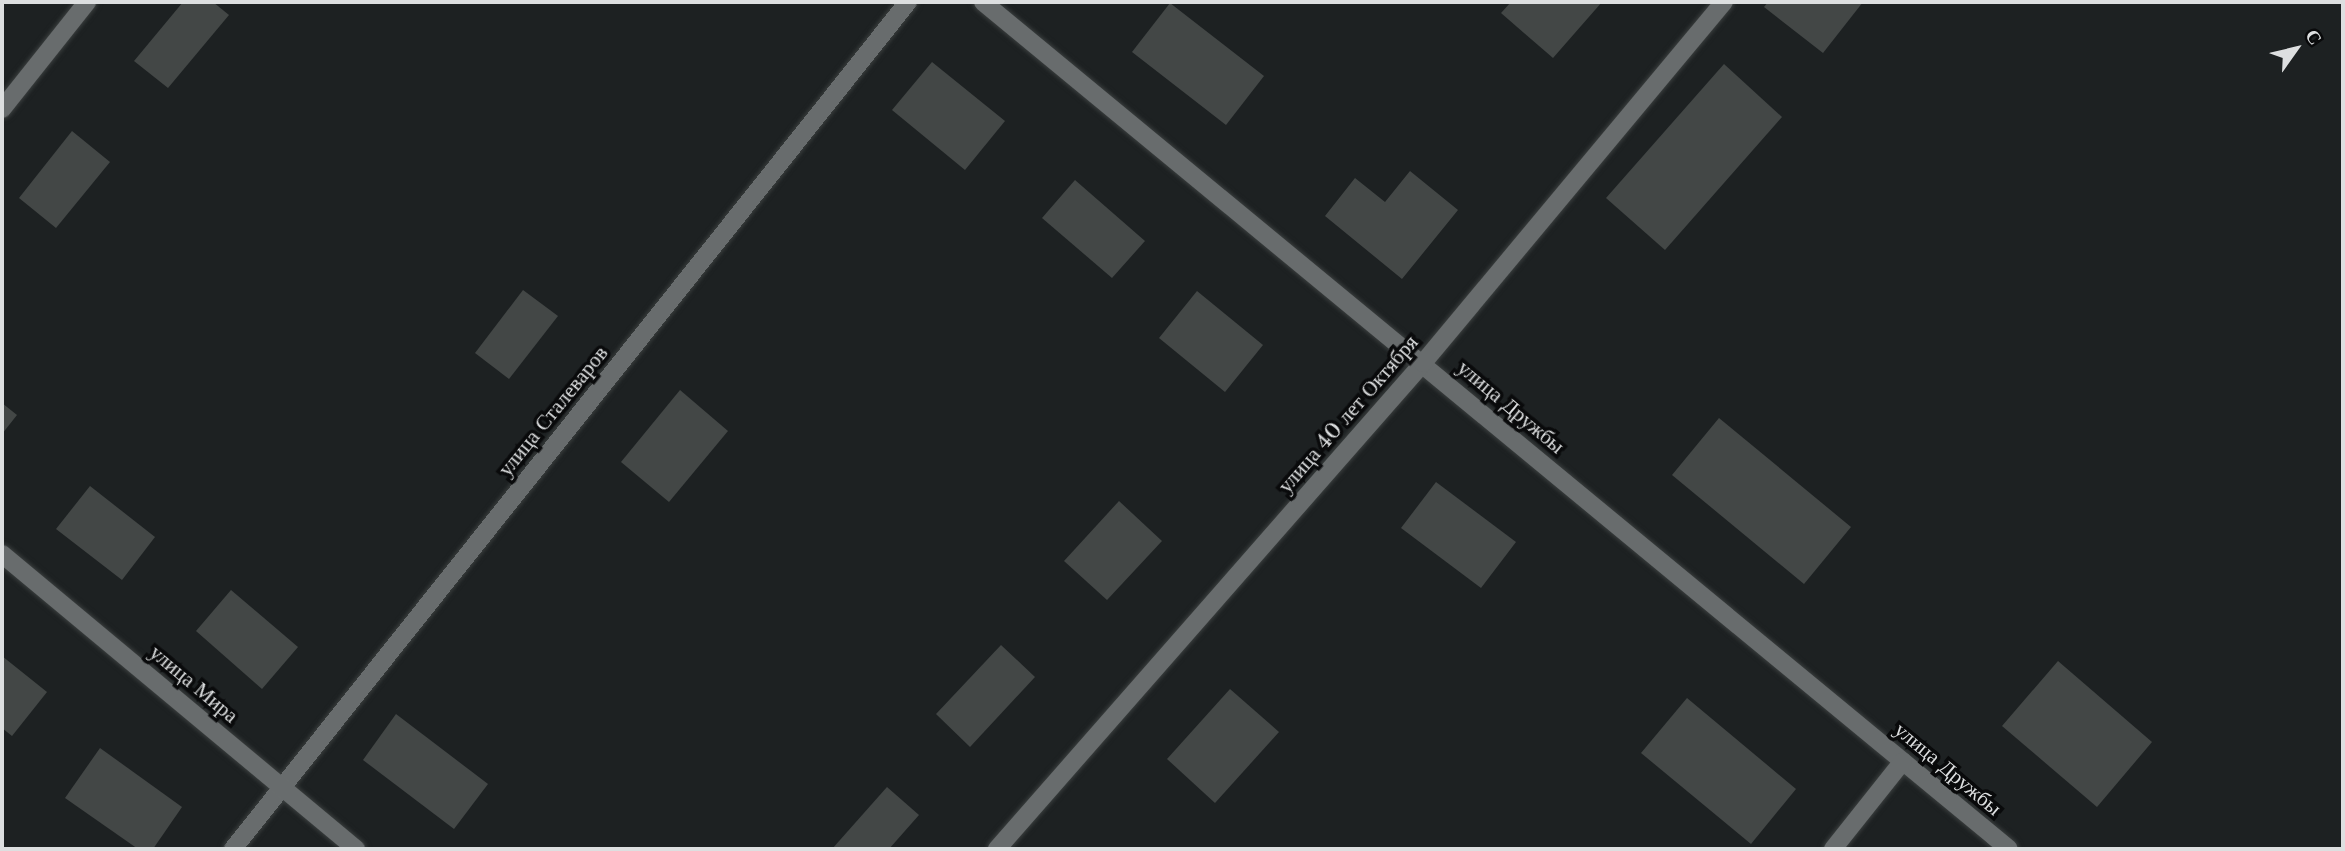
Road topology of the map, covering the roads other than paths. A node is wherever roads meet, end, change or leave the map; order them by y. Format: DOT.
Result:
graph roads {
  1 [pos="88,2"];
  2 [pos="908,2"];
  3 [pos="983,2"];
  4 [pos="1724,2"];
  5 [pos="2,109"];
  6 [pos="1423,363"];
  7 [pos="2,554"];
  8 [pos="1903,761"];
  9 [pos="282,788"];
  10 [pos="233,849"];
  11 [pos="356,849"];
  12 [pos="997,849"];
  13 [pos="1833,849"];
  14 [pos="2010,849"];
  1 -- 5 [label="street"];
  2 -- 9 [label="street, улица Сталеваров"];
  3 -- 6 [label="street, улица Дружбы"];
  4 -- 6 [label="street, улица 40 лет Октября"];
  6 -- 8 [label="street, улица Дружбы"];
  6 -- 12 [label="street, улица 40 лет Октября"];
  7 -- 9 [label="street, улица Мира"];
  8 -- 13 [label="street"];
  8 -- 14 [label="street, улица Дружбы"];
  9 -- 10 [label="street, улица Сталеваров"];
  9 -- 11 [label="street, улица Мира"];
}
